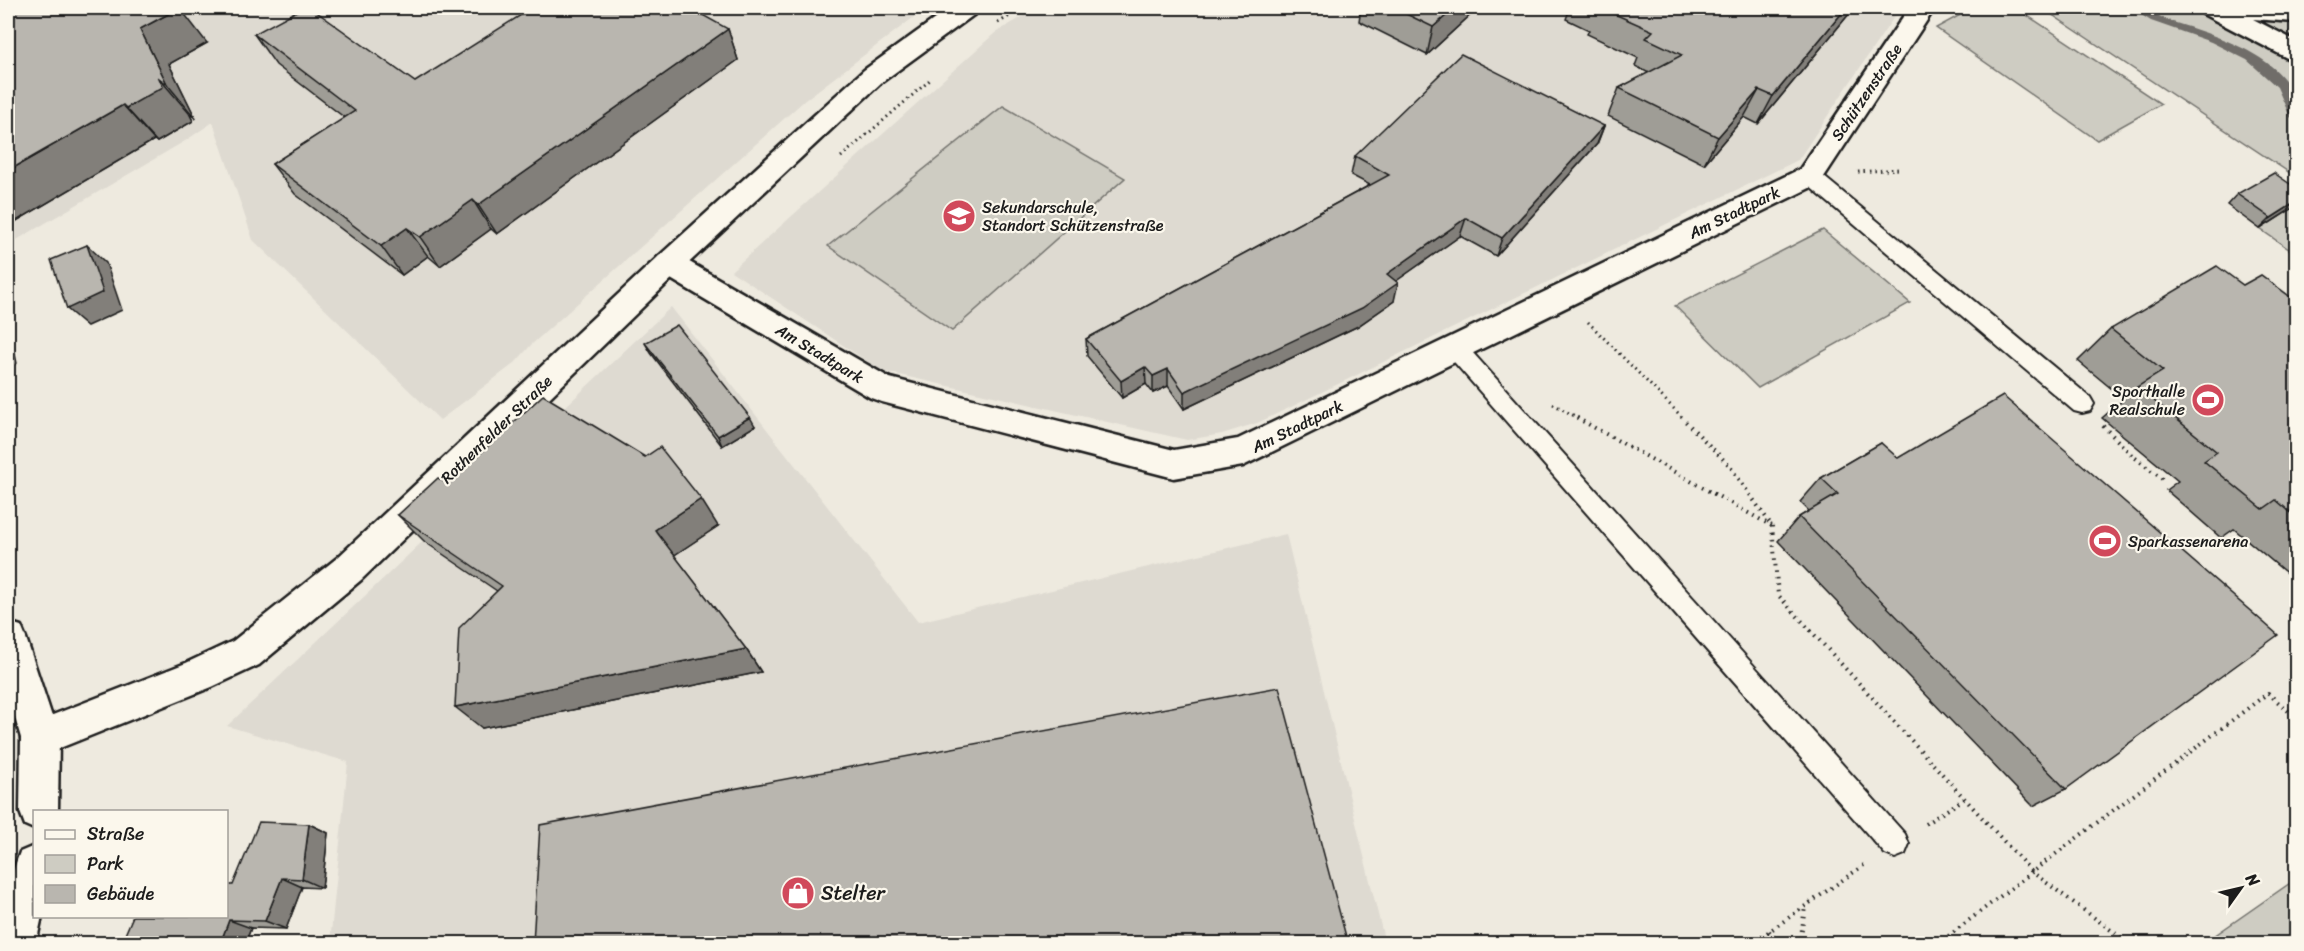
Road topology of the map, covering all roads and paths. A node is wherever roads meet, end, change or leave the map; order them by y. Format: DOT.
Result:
graph roads {
  1 [pos="966,8"];
  2 [pos="1922,8"];
  3 [pos="2213,8"];
  4 [pos="2296,14"];
  5 [pos="2296,52"];
  6 [pos="1810,176"];
  7 [pos="669,264"];
  8 [pos="1561,296"];
  9 [pos="1456,349"];
  10 [pos="1547,400"];
  11 [pos="2082,404"];
  12 [pos="2166,482"];
  13 [pos="1772,526"];
  14 [pos="8,638"];
  15 [pos="2296,718"];
  16 [pos="40,738"];
  17 [pos="1964,799"];
  18 [pos="39,810"];
  19 [pos="1895,844"];
  20 [pos="33,870"];
  21 [pos="2032,873"];
  22 [pos="1805,907"];
  23 [pos="1769,931"];
  24 [pos="16,944"];
  25 [pos="1751,944"];
  26 [pos="1779,944"];
  27 [pos="1800,944"];
  28 [pos="1938,944"];
  29 [pos="2130,944"];
  1 -- 7 [label="street, Rothenfelder Straße"];
  2 -- 6 [label="street, Schützenstraße"];
  3 -- 4 [label="street"];
  3 -- 5 [label="street"];
  6 -- 8 [label="street, Am Stadtpark"];
  6 -- 11 [label="lane"];
  7 -- 9 [label="street, Am Stadtpark"];
  7 -- 16 [label="street, Rothenfelder Straße"];
  8 -- 9 [label="street, Am Stadtpark"];
  8 -- 13 [label="path"];
  9 -- 19 [label="lane"];
  10 -- 13 [label="path"];
  11 -- 12 [label="path"];
  13 -- 17 [label="path"];
  14 -- 16 [label="street"];
  15 -- 21 [label="path"];
  16 -- 18 [label="street"];
  17 -- 19 [label="path"];
  17 -- 21 [label="path"];
  19 -- 22 [label="path"];
  20 -- 24 [label="street"];
  21 -- 28 [label="path"];
  21 -- 29 [label="path"];
  22 -- 23 [label="path"];
  22 -- 27 [label="path"];
  23 -- 25 [label="path"];
  23 -- 26 [label="path"];
}
